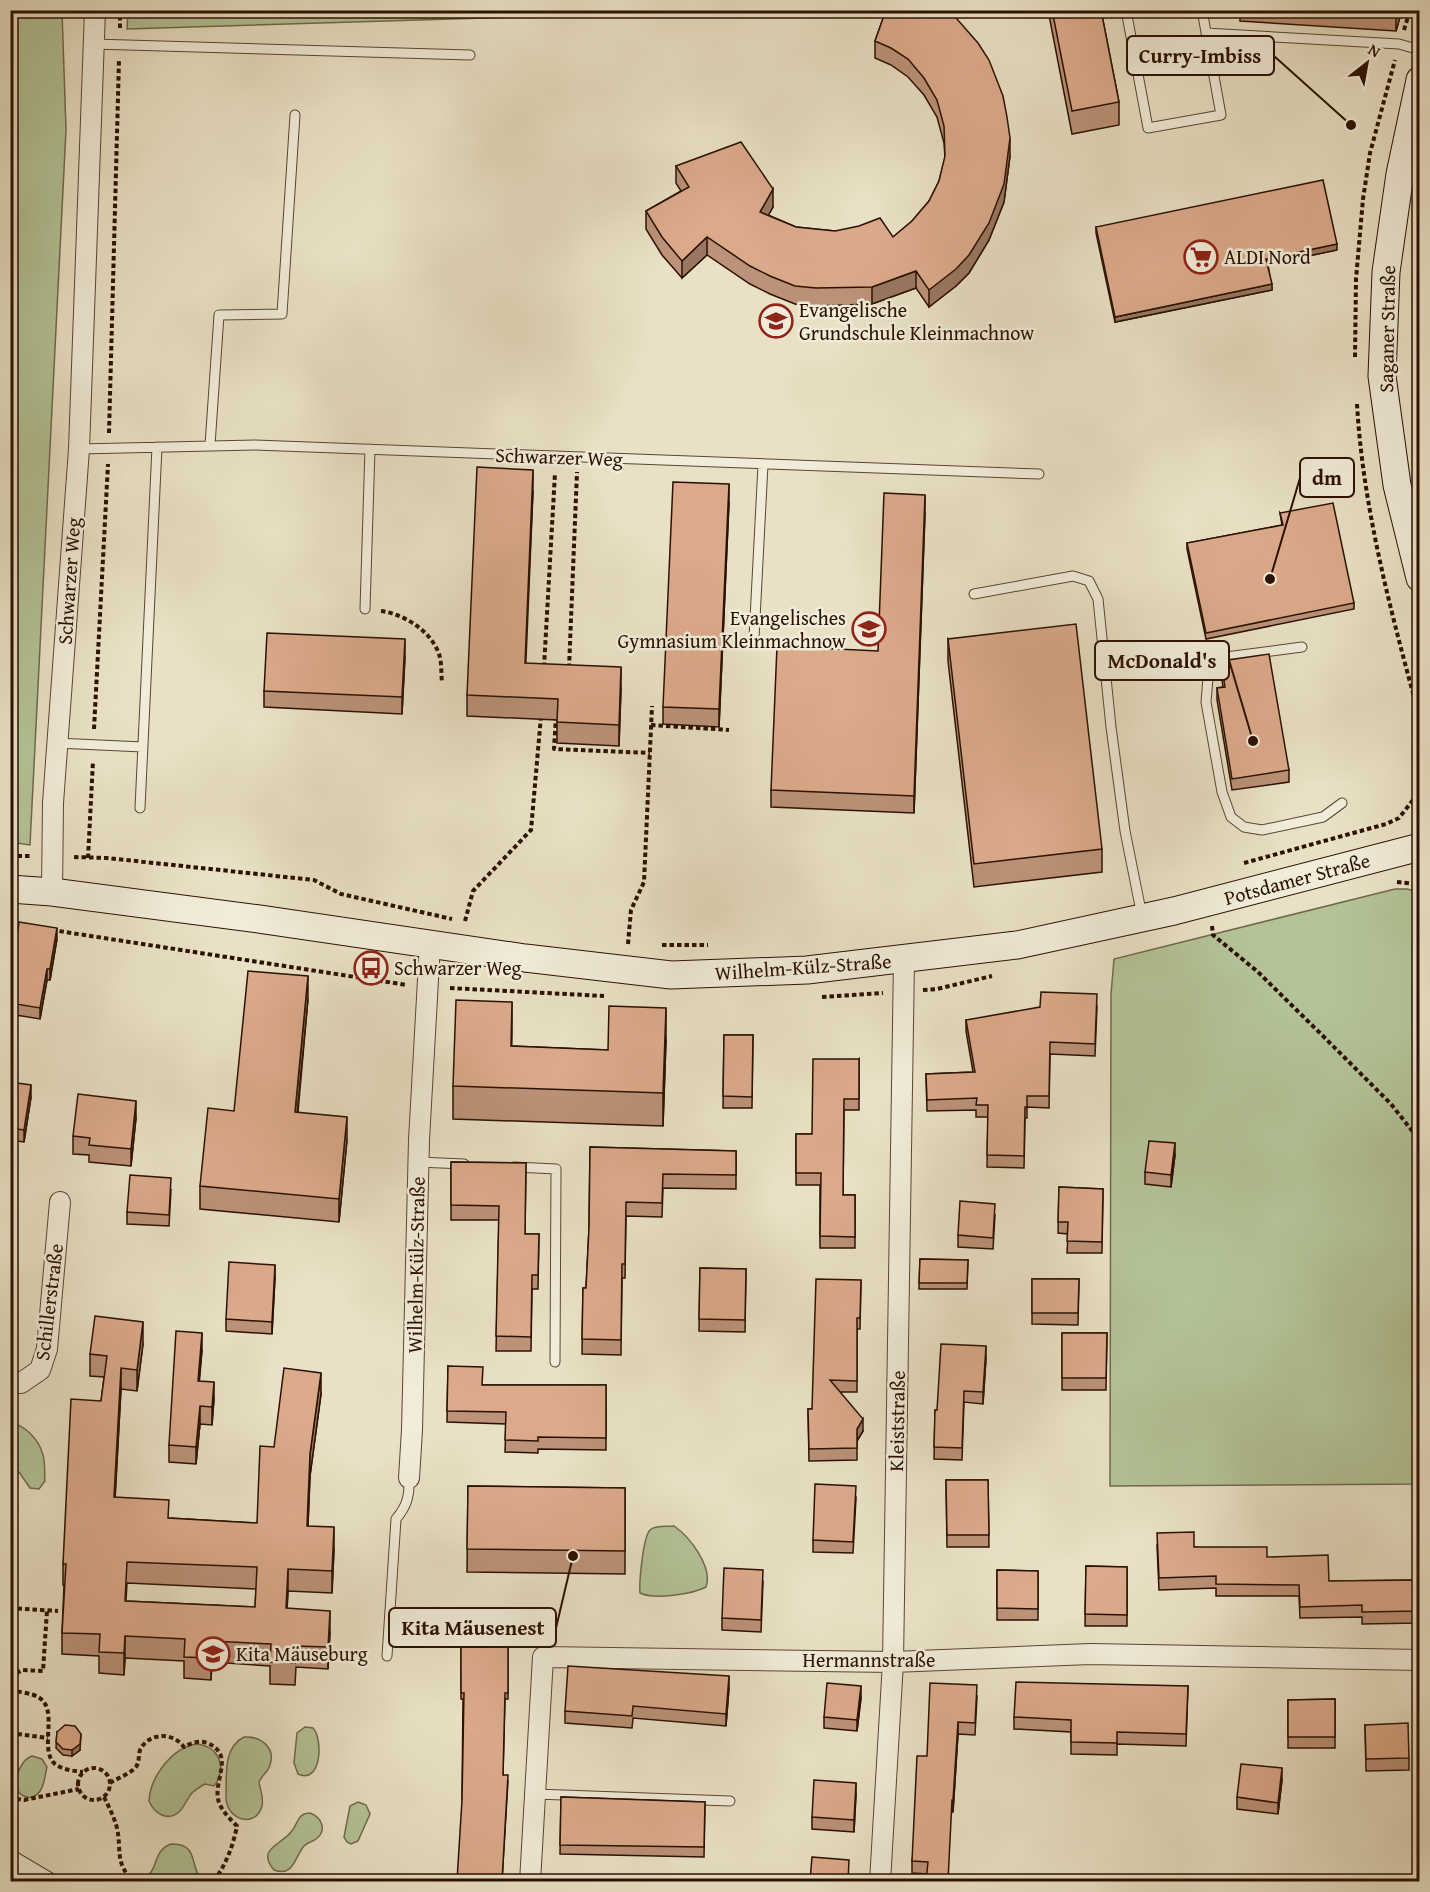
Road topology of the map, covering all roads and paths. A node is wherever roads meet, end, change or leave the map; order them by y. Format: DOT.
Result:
graph roads {
  1 [pos="95,10"];
  2 [pos="1126,10"];
  3 [pos="1202,10"];
  4 [pos="1206,33"];
  5 [pos="93,44"];
  6 [pos="1419,50"];
  7 [pos="471,55"];
  8 [pos="1419,80"];
  9 [pos="295,115"];
  10 [pos="1409,175"];
  11 [pos="1417,243"];
  12 [pos="1419,391"];
  13 [pos="210,445"];
  14 [pos="157,447"];
  15 [pos="79,449"];
  16 [pos="370,449"];
  17 [pos="578,456"];
  18 [pos="556,457"];
  19 [pos="763,465"];
  20 [pos="1040,474"];
  21 [pos="1419,578"];
  22 [pos="974,594"];
  23 [pos="365,609"];
  24 [pos="754,638"];
  25 [pos="1302,647"];
  26 [pos="543,674"];
  27 [pos="564,674"];
  28 [pos="442,682"];
  29 [pos="542,704"];
  30 [pos="652,706"];
  31 [pos="556,715"];
  32 [pos="651,724"];
  33 [pos="729,730"];
  34 [pos="56,743"];
  35 [pos="143,747"];
  36 [pos="650,753"];
  37 [pos="1419,791"];
  38 [pos="1342,803"];
  39 [pos="140,808"];
  40 [pos="1419,847"];
  41 [pos="10,856"];
  42 [pos="52,856"];
  43 [pos="1238,865"];
  44 [pos="1399,882"];
  45 [pos="1419,886"];
  46 [pos="10,889"];
  47 [pos="52,892"];
  48 [pos="1210,902"];
  49 [pos="1174,911"];
  50 [pos="1142,918"];
  51 [pos="465,921"];
  52 [pos="473,923"];
  53 [pos="616,943"];
  54 [pos="430,944"];
  55 [pos="628,944"];
  56 [pos="638,945"];
  57 [pos="659,945"];
  58 [pos="712,945"];
  59 [pos="904,960"];
  60 [pos="1419,1142"];
  61 [pos="418,1162"];
  62 [pos="476,1165"];
  63 [pos="499,1166"];
  64 [pos="60,1202"];
  65 [pos="555,1362"];
  66 [pos="10,1383"];
  67 [pos="410,1478"];
  68 [pos="10,1608"];
  69 [pos="47,1610"];
  70 [pos="58,1611"];
  71 [pos="387,1656"];
  72 [pos="1419,1660"];
  73 [pos="892,1662"];
  74 [pos="10,1677"];
  75 [pos="10,1690"];
  76 [pos="10,1733"];
  77 [pos="49,1738"];
  78 [pos="83,1772"];
  79 [pos="110,1783"];
  80 [pos="79,1789"];
  81 [pos="535,1794"];
  82 [pos="10,1795"];
  83 [pos="104,1797"];
  84 [pos="730,1801"];
  85 [pos="10,1860"];
  86 [pos="47,1881"];
  87 [pos="134,1881"];
  88 [pos="213,1881"];
  89 [pos="530,1881"];
  90 [pos="880,1881"];
  1 -- 5 [label="street, Schwarzer Weg"];
  2 -- 4 [label="lane"];
  3 -- 4 [label="lane"];
  4 -- 6 [label="lane"];
  5 -- 7 [label="lane"];
  5 -- 15 [label="street, Schwarzer Weg"];
  8 -- 10 [label="street, Saganer Straße"];
  9 -- 13 [label="lane"];
  10 -- 21 [label="street, Saganer Straße"];
  11 -- 12 [label="path"];
  13 -- 14 [label="lane, Schwarzer Weg"];
  13 -- 16 [label="lane, Schwarzer Weg"];
  14 -- 15 [label="lane, Schwarzer Weg"];
  14 -- 35 [label="lane"];
  15 -- 34 [label="street, Schwarzer Weg"];
  16 -- 18 [label="lane, Schwarzer Weg"];
  16 -- 23 [label="lane"];
  17 -- 18 [label="lane, Schwarzer Weg"];
  17 -- 19 [label="lane, Schwarzer Weg"];
  17 -- 27 [label="path"];
  18 -- 26 [label="path"];
  19 -- 20 [label="lane, Schwarzer Weg"];
  19 -- 24 [label="lane"];
  22 -- 50 [label="lane"];
  23 -- 28 [label="path"];
  25 -- 38 [label="lane"];
  29 -- 51 [label="path"];
  30 -- 32 [label="path"];
  31 -- 36 [label="path"];
  32 -- 33 [label="path"];
  32 -- 36 [label="path"];
  34 -- 35 [label="lane"];
  34 -- 42 [label="street, Schwarzer Weg"];
  35 -- 39 [label="lane"];
  36 -- 55 [label="path"];
  37 -- 43 [label="path"];
  40 -- 48 [label="street, Potsdamer Straße"];
  41 -- 42 [label="path"];
  42 -- 47 [label="street, Schwarzer Weg"];
  42 -- 51 [label="path"];
  44 -- 45 [label="path"];
  46 -- 47 [label="street, Wilhelm-Külz-Straße"];
  47 -- 54 [label="street, Wilhelm-Külz-Straße"];
  48 -- 49 [label="street, Potsdamer Straße"];
  48 -- 60 [label="path"];
  49 -- 50 [label="street, Wilhelm-Külz-Straße"];
  50 -- 59 [label="street, Wilhelm-Külz-Straße"];
  51 -- 52 [label="path"];
  53 -- 55 [label="path"];
  54 -- 59 [label="street, Wilhelm-Külz-Straße"];
  54 -- 61 [label="street, Wilhelm-Külz-Straße"];
  55 -- 56 [label="path"];
  57 -- 58 [label="path"];
  59 -- 73 [label="street, Kleiststraße"];
  61 -- 62 [label="lane"];
  61 -- 67 [label="street, Wilhelm-Külz-Straße"];
  63 -- 65 [label="lane"];
  64 -- 66 [label="street, Schillerstraße"];
  67 -- 71 [label="lane"];
  68 -- 69 [label="path"];
  69 -- 70 [label="path"];
  69 -- 74 [label="path"];
  72 -- 73 [label="street, Hermannstraße"];
  73 -- 81 [label="street, Hermannstraße"];
  73 -- 90 [label="street, Kleiststraße"];
  75 -- 77 [label="path"];
  76 -- 77 [label="path"];
  77 -- 78 [label="path"];
  78 -- 79 [label="path"];
  78 -- 80 [label="path"];
  79 -- 83 [label="path"];
  79 -- 88 [label="path"];
  80 -- 82 [label="path"];
  80 -- 83 [label="path"];
  81 -- 84 [label="lane"];
  81 -- 89 [label="street, Hermannstraße"];
  83 -- 87 [label="path"];
  85 -- 86 [label="street"];
}
